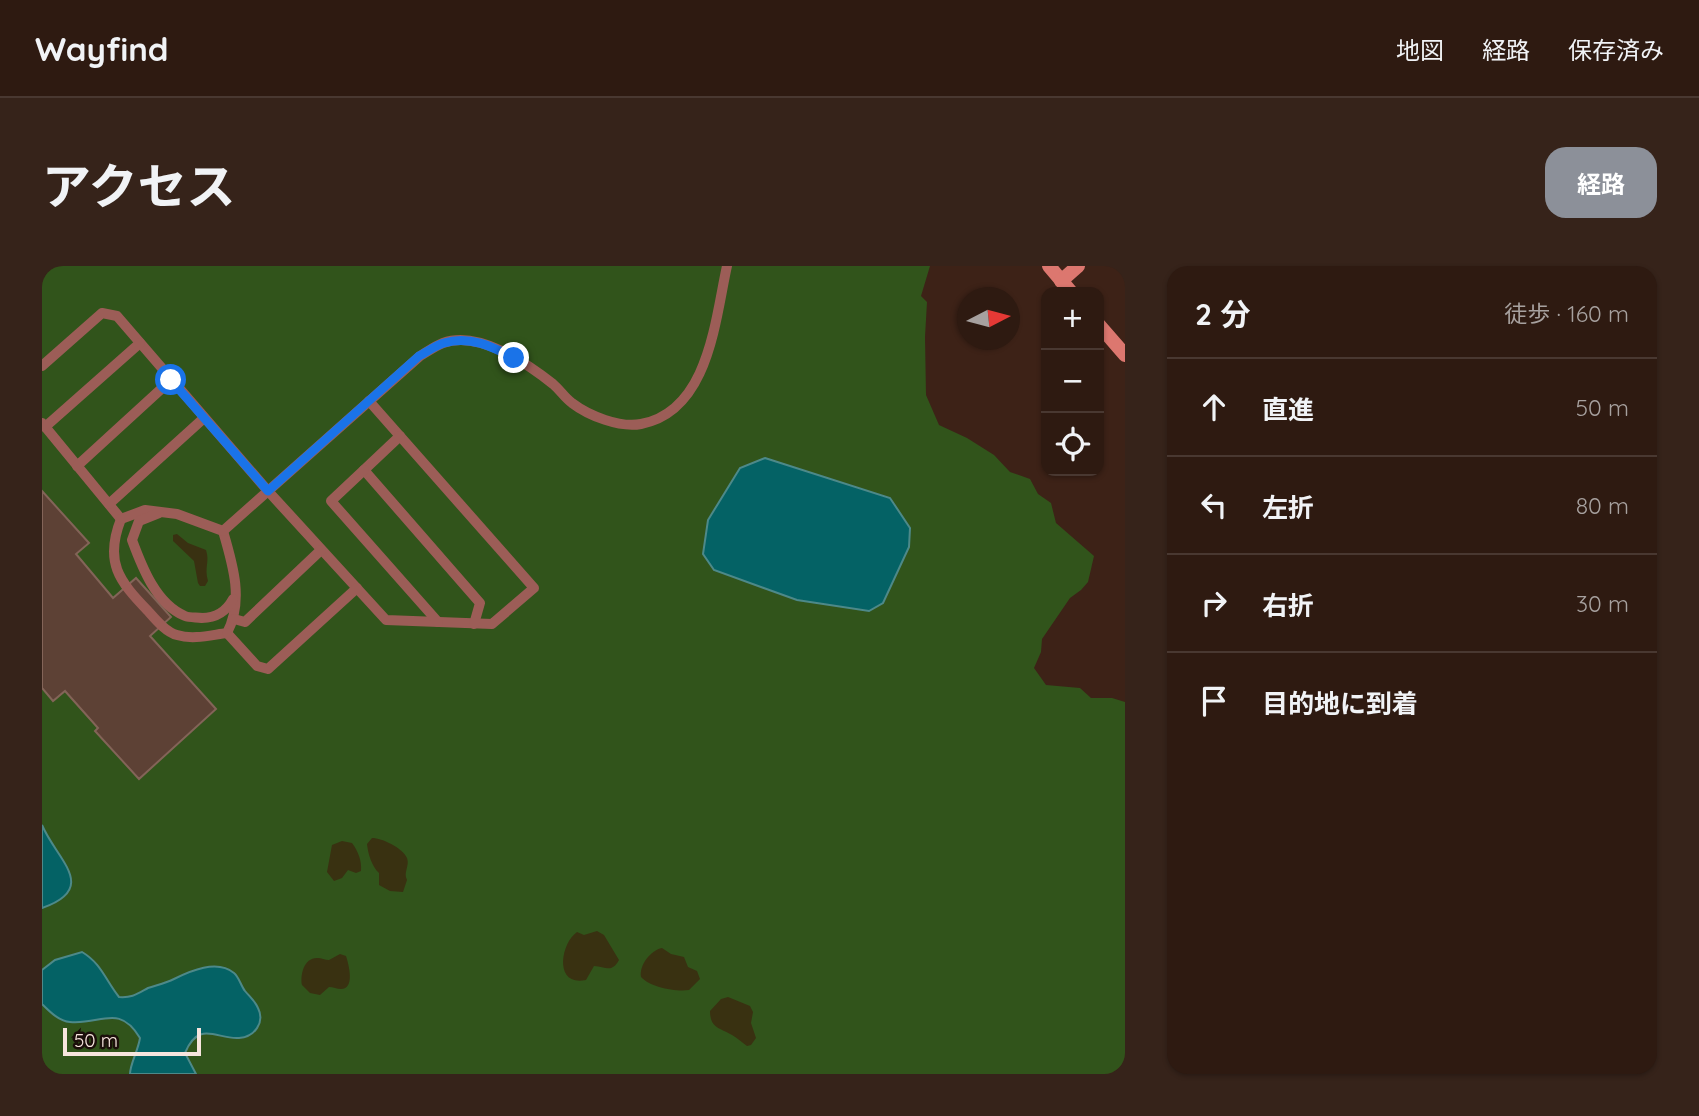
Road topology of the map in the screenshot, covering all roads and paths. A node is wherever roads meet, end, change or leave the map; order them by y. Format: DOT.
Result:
graph roads {
  1 [pos="727,266"];
  2 [pos="1049,266"];
  3 [pos="1078,266"];
  4 [pos="1066,287"];
  5 [pos="1104,331"];
  6 [pos="140,343"];
  7 [pos="1125,355"];
  8 [pos="42,366"];
  9 [pos="171,380"];
  10 [pos="369,401"];
  11 [pos="204,418"];
  12 [pos="43,425"];
  13 [pos="400,436"];
  14 [pos="77,466"];
  15 [pos="363,470"];
  16 [pos="268,491"];
  17 [pos="109,504"];
  18 [pos="162,512"];
  19 [pos="121,519"];
  20 [pos="223,531"];
  21 [pos="321,550"];
  22 [pos="357,588"];
  23 [pos="236,593"];
  24 [pos="234,619"];
  25 [pos="438,622"];
  26 [pos="474,624"];
  27 [pos="227,633"];
  1 -- 10 [label="lane"];
  2 -- 4 [label="street"];
  3 -- 4 [label="street"];
  5 -- 7 [label="street"];
  6 -- 8 [label="lane"];
  6 -- 9 [label="lane"];
  6 -- 12 [label="lane"];
  9 -- 11 [label="lane"];
  9 -- 14 [label="lane"];
  10 -- 13 [label="lane"];
  10 -- 16 [label="lane"];
  11 -- 16 [label="lane"];
  11 -- 17 [label="lane"];
  12 -- 14 [label="lane"];
  13 -- 15 [label="lane"];
  13 -- 26 [label="lane"];
  14 -- 17 [label="lane"];
  15 -- 25 [label="lane"];
  15 -- 26 [label="lane"];
  16 -- 20 [label="lane"];
  16 -- 21 [label="lane"];
  17 -- 19 [label="lane"];
  18 -- 19 [label="lane"];
  18 -- 20 [label="lane"];
  18 -- 23 [label="lane"];
  19 -- 27 [label="lane"];
  20 -- 23 [label="lane"];
  21 -- 22 [label="lane"];
  21 -- 24 [label="lane"];
  22 -- 25 [label="lane"];
  22 -- 27 [label="lane"];
  23 -- 24 [label="lane"];
  24 -- 27 [label="lane"];
  25 -- 26 [label="lane"];
}
